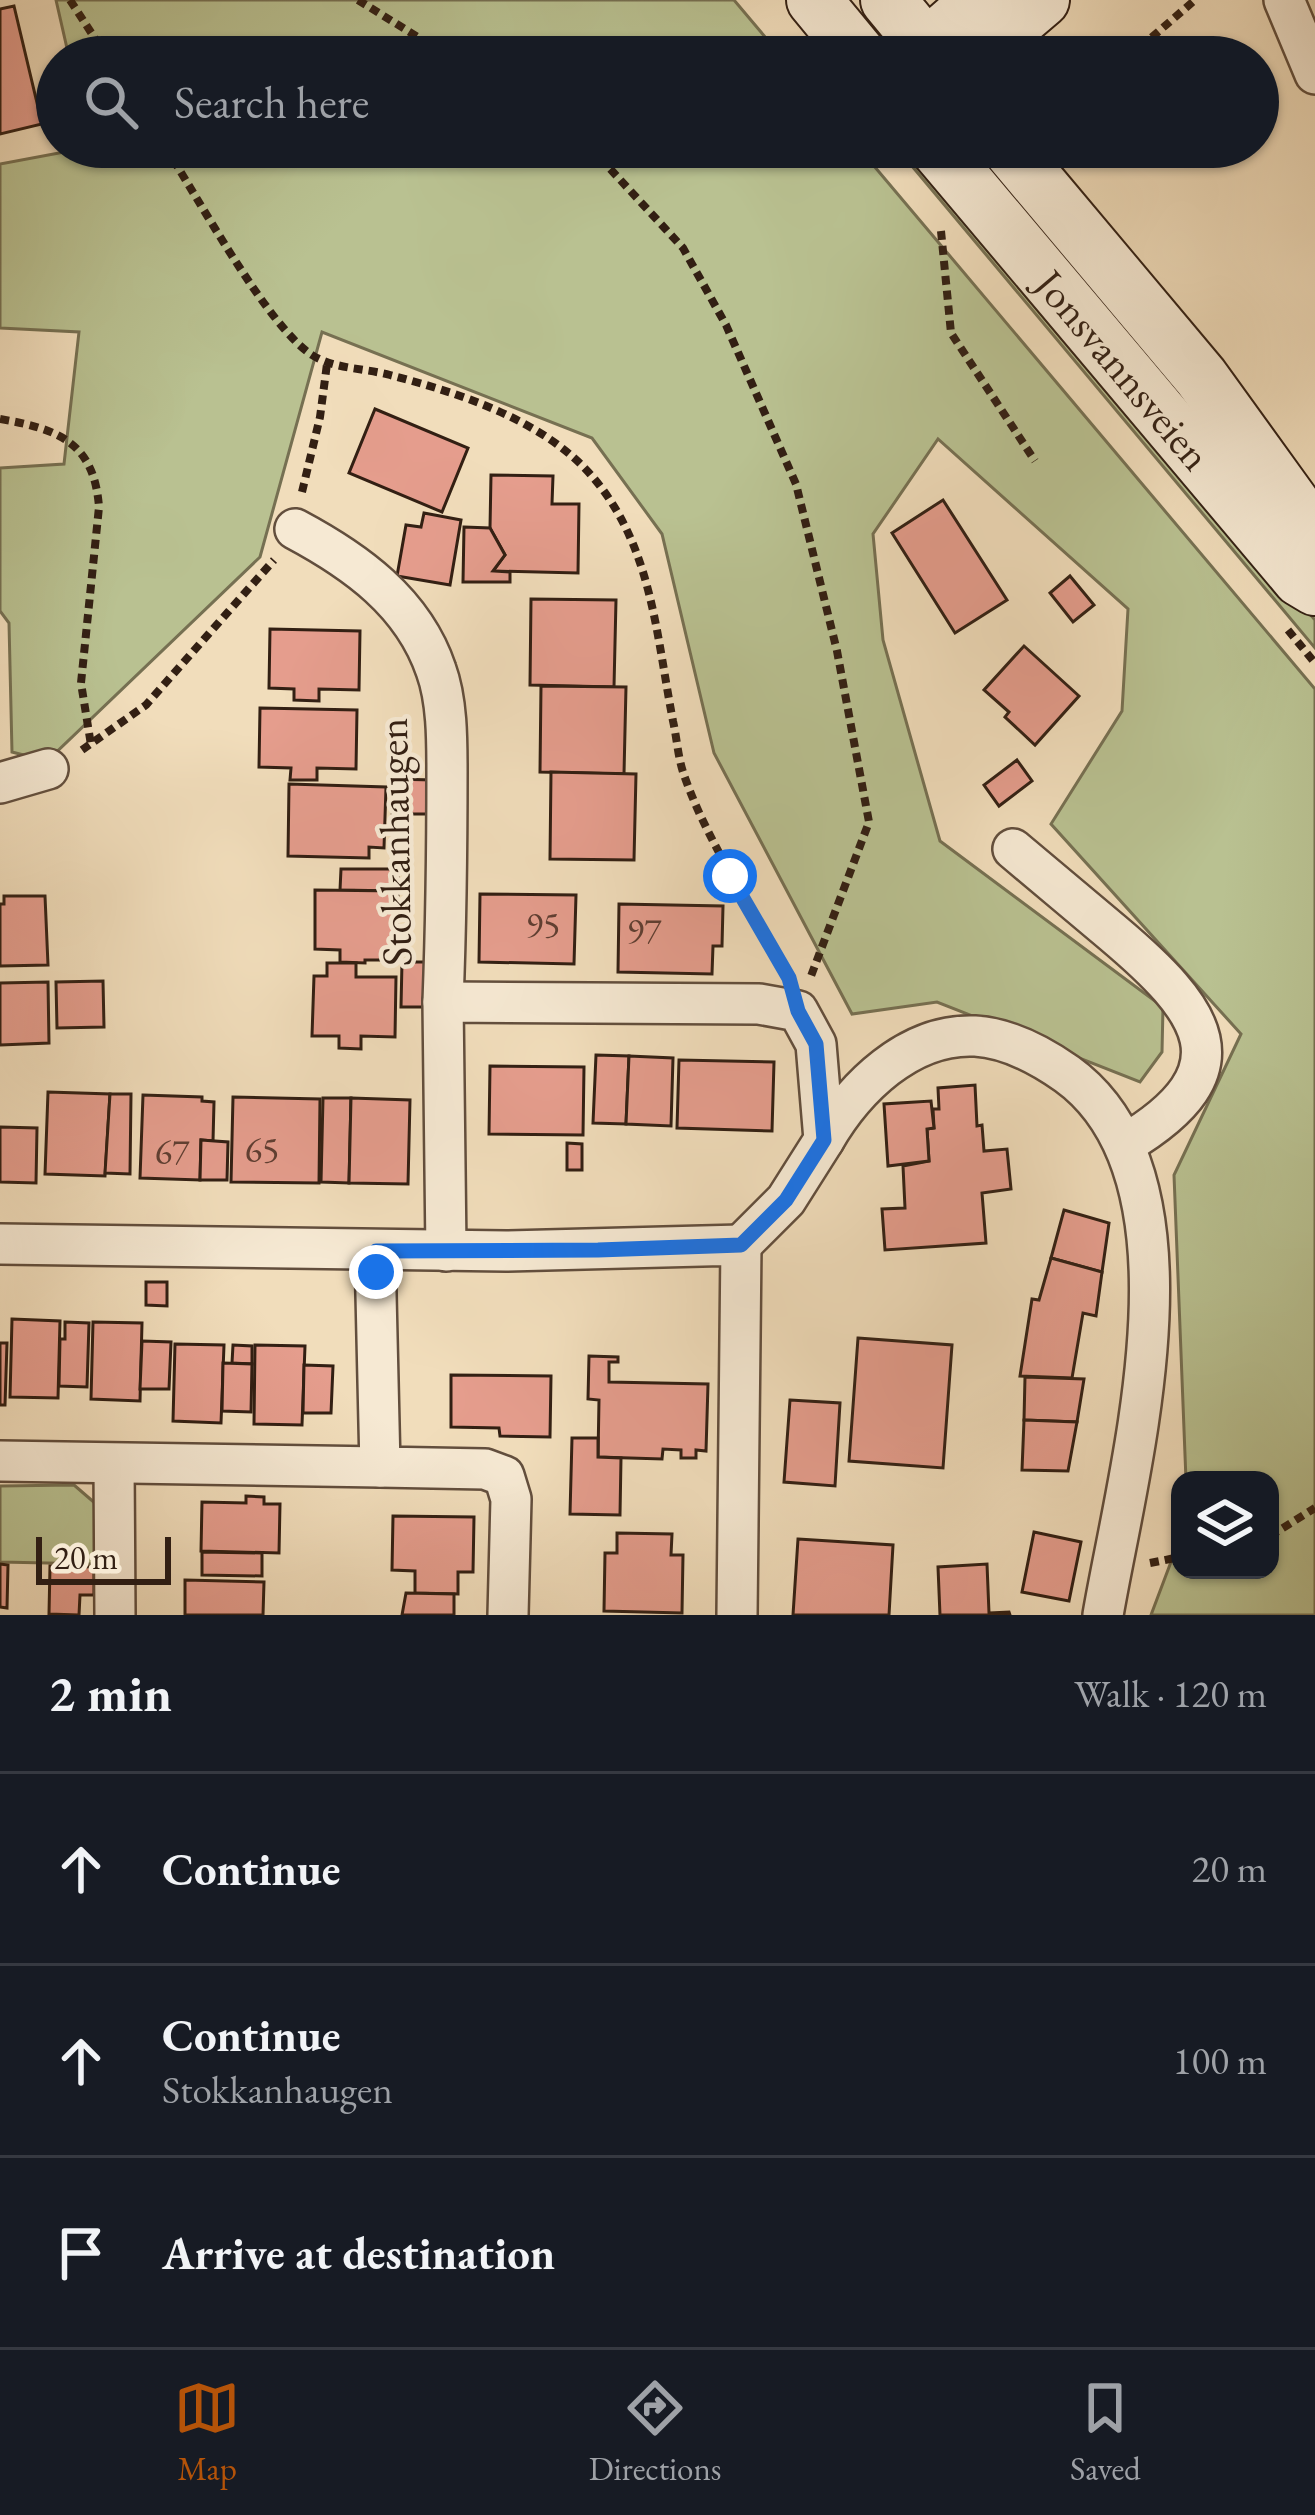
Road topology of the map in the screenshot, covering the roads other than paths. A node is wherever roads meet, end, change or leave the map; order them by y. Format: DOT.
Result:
graph roads {
  1 [pos="814,0"];
  2 [pos="888,0"];
  3 [pos="980,0"];
  4 [pos="1042,0"];
  5 [pos="1283,0"];
  6 [pos="844,36"];
  7 [pos="922,36"];
  8 [pos="953,36"];
  9 [pos="973,36"];
  10 [pos="1315,74"];
  11 [pos="954,168"];
  12 [pos="1026,168"];
  13 [pos="296,529"];
  14 [pos="1315,535"];
  15 [pos="1315,588"];
  16 [pos="48,769"];
  17 [pos="0,784"];
  18 [pos="1013,849"];
  19 [pos="443,1003"];
  20 [pos="824,1140"];
  21 [pos="1125,1144"];
  22 [pos="0,1244"];
  23 [pos="741,1245"];
  24 [pos="376,1251"];
  25 [pos="446,1251"];
  26 [pos="0,1461"];
  27 [pos="114,1464"];
  28 [pos="380,1467"];
  29 [pos="115,1615"];
  30 [pos="508,1615"];
  31 [pos="736,1615"];
  32 [pos="1103,1615"];
  1 -- 6 [label="main road"];
  2 -- 7 [label="main road"];
  3 -- 8 [label="main road"];
  4 -- 9 [label="main road"];
  5 -- 10 [label="street"];
  11 -- 15 [label="main road, Jonsvannsveien"];
  12 -- 14 [label="main road, Jonsvannsveien"];
  13 -- 19 [label="street, Stokkanhaugen"];
  16 -- 17 [label="street"];
  18 -- 21 [label="street"];
  19 -- 20 [label="street, Stokkanhaugen"];
  19 -- 25 [label="street, Stokkanhaugen"];
  20 -- 21 [label="street"];
  20 -- 23 [label="street"];
  21 -- 32 [label="street"];
  22 -- 24 [label="street"];
  23 -- 25 [label="street"];
  23 -- 31 [label="street"];
  24 -- 25 [label="street"];
  24 -- 28 [label="street"];
  26 -- 27 [label="street"];
  27 -- 28 [label="street"];
  27 -- 29 [label="street"];
  28 -- 30 [label="street"];
}
